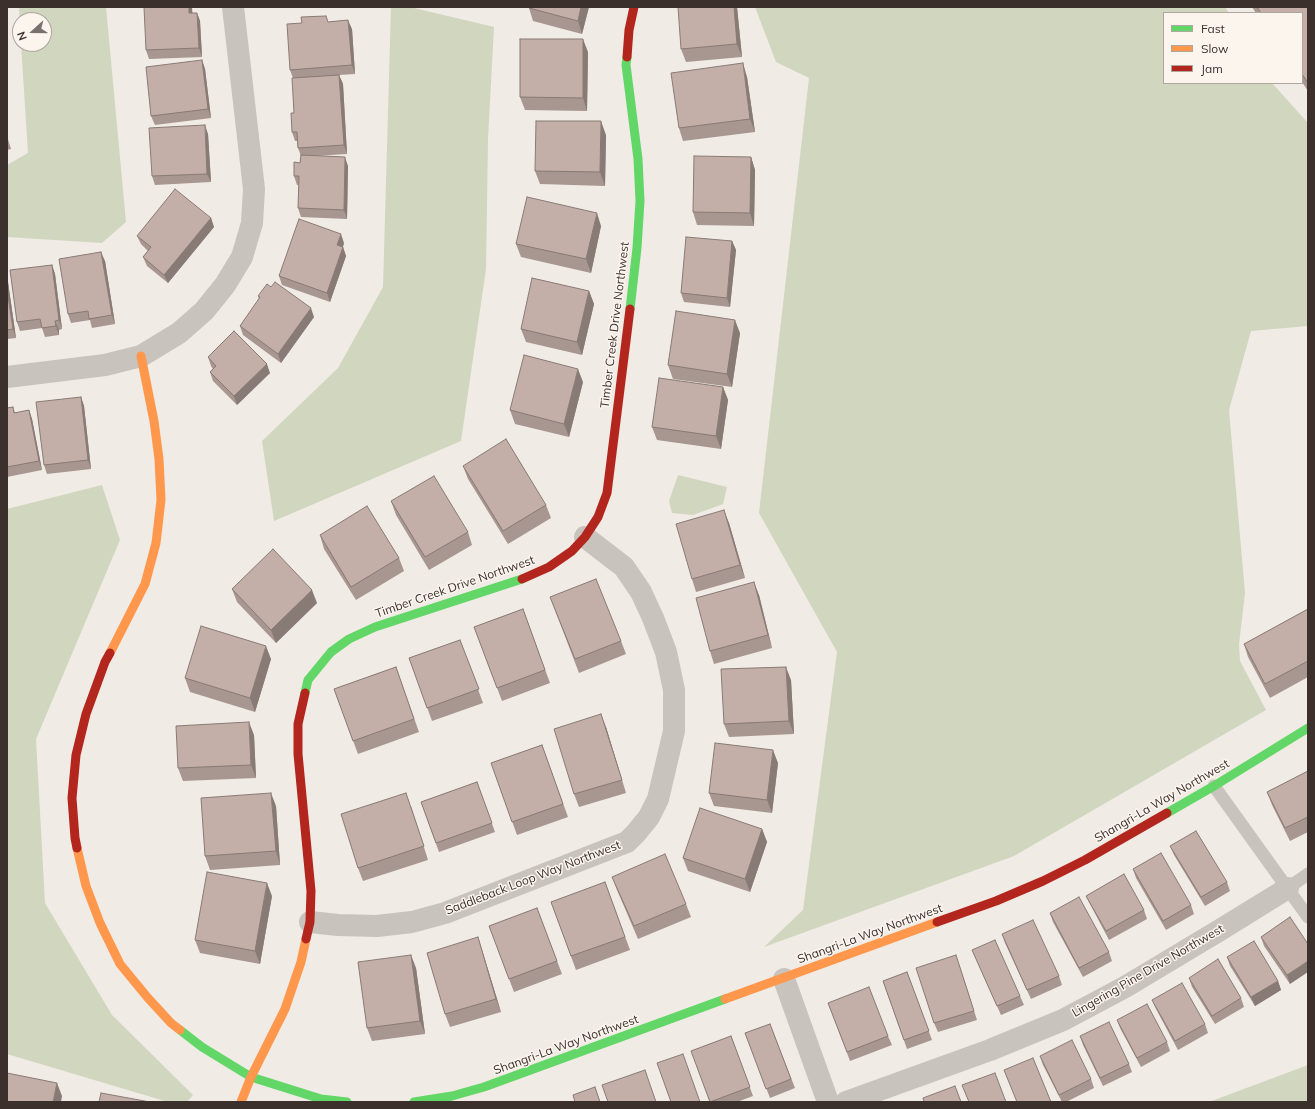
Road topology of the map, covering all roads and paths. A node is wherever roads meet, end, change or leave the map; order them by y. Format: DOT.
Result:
graph roads {
  1 [pos="233,7"];
  2 [pos="634,7"];
  3 [pos="141,356"];
  4 [pos="7,378"];
  5 [pos="585,537"];
  6 [pos="1308,728"];
  7 [pos="1214,786"];
  8 [pos="1308,874"];
  9 [pos="1288,888"];
  10 [pos="1308,916"];
  11 [pos="310,922"];
  12 [pos="784,979"];
  13 [pos="251,1077"];
  14 [pos="242,1102"];
  15 [pos="347,1102"];
  16 [pos="414,1102"];
  17 [pos="828,1102"];
  18 [pos="846,1102"];
  1 -- 3 [label="street"];
  2 -- 5 [label="street, Timber Creek Drive Northwest"];
  3 -- 4 [label="street"];
  3 -- 13 [label="street"];
  5 -- 11 [label="street, Timber Creek Drive Northwest"];
  5 -- 11 [label="street, Saddleback Loop Way Northwest"];
  6 -- 7 [label="street, Shangri-La Way Northwest"];
  7 -- 9 [label="lane"];
  7 -- 12 [label="street, Shangri-La Way Northwest"];
  8 -- 9 [label="lane"];
  9 -- 10 [label="lane"];
  9 -- 18 [label="street, Lingering Pine Drive Northwest"];
  11 -- 13 [label="street, Timber Creek Drive Northwest"];
  12 -- 16 [label="street, Shangri-La Way Northwest"];
  12 -- 17 [label="street"];
  13 -- 14 [label="street, Timber Creek Drive Northwest"];
  13 -- 15 [label="street"];
}
